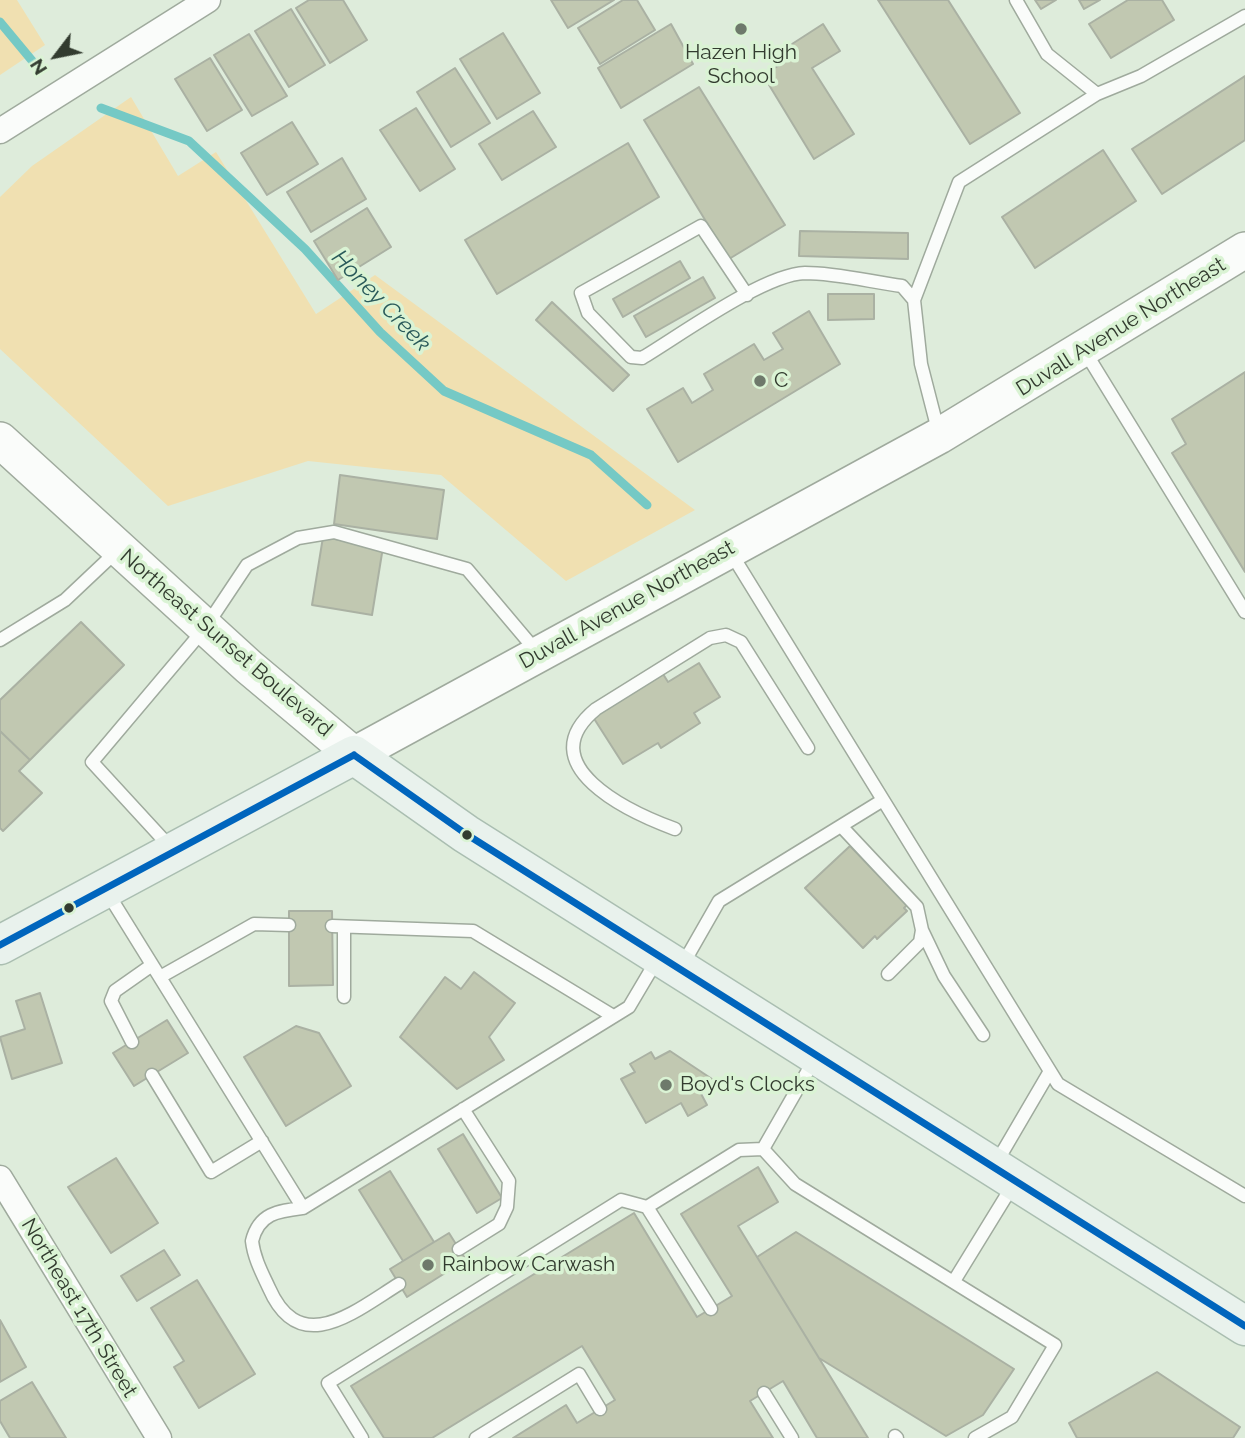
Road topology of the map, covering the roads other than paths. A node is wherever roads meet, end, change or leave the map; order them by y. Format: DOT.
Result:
graph roads {
  1 [pos="208,0"];
  2 [pos="1016,0"];
  3 [pos="1245,16"];
  4 [pos="1097,94"];
  5 [pos="0,131"];
  6 [pos="1245,250"];
  7 [pos="747,295"];
  8 [pos="914,300"];
  9 [pos="1084,350"];
  10 [pos="939,436"];
  11 [pos="0,440"];
  12 [pos="118,550"];
  13 [pos="729,550"];
  14 [pos="1245,612"];
  15 [pos="205,628"];
  16 [pos="0,639"];
  17 [pos="539,654"];
  18 [pos="808,748"];
  19 [pos="355,754"];
  20 [pos="883,800"];
  21 [pos="841,826"];
  22 [pos="675,829"];
  23 [pos="174,851"];
  24 [pos="105,888"];
  25 [pos="289,925"];
  26 [pos="922,930"];
  27 [pos="0,945"];
  28 [pos="669,964"];
  29 [pos="152,965"];
  30 [pos="888,974"];
  31 [pos="160,977"];
  32 [pos="344,997"];
  33 [pos="613,1016"];
  34 [pos="983,1035"];
  35 [pos="132,1042"];
  36 [pos="816,1057"];
  37 [pos="1050,1071"];
  38 [pos="152,1075"];
  39 [pos="463,1109"];
  40 [pos="262,1141"];
  41 [pos="763,1149"];
  42 [pos="1004,1175"];
  43 [pos="0,1178"];
  44 [pos="1245,1196"];
  45 [pos="647,1207"];
  46 [pos="303,1208"];
  47 [pos="458,1248"];
  48 [pos="954,1281"];
  49 [pos="399,1284"];
  50 [pos="711,1309"];
  51 [pos="1245,1326"];
  52 [pos="764,1392"];
  53 [pos="600,1409"];
  54 [pos="159,1438"];
  55 [pos="362,1438"];
  56 [pos="476,1438"];
  57 [pos="792,1438"];
  58 [pos="975,1438"];
  1 -- 5 [label="street"];
  2 -- 4 [label="lane"];
  3 -- 4 [label="lane"];
  4 -- 8 [label="lane"];
  6 -- 9 [label="main road, Duvall Avenue Northeast"];
  7 -- 7 [label="lane"];
  7 -- 8 [label="lane"];
  8 -- 10 [label="lane"];
  9 -- 10 [label="main road, Duvall Avenue Northeast"];
  9 -- 14 [label="lane"];
  10 -- 13 [label="main road, Duvall Avenue Northeast"];
  11 -- 12 [label="main road, Northeast Sunset Boulevard"];
  12 -- 15 [label="main road, Northeast Sunset Boulevard"];
  12 -- 16 [label="lane"];
  13 -- 17 [label="main road, Duvall Avenue Northeast"];
  13 -- 20 [label="lane"];
  15 -- 17 [label="lane"];
  15 -- 19 [label="main road, Northeast Sunset Boulevard"];
  15 -- 23 [label="lane"];
  17 -- 19 [label="main road, Duvall Avenue Northeast"];
  18 -- 22 [label="lane"];
  19 -- 23 [label="main road, Duvall Avenue Northeast"];
  19 -- 28 [label="main road, Northeast Sunset Boulevard"];
  20 -- 21 [label="lane"];
  20 -- 37 [label="lane"];
  21 -- 26 [label="lane"];
  21 -- 28 [label="lane"];
  23 -- 24 [label="main road, Duvall Avenue Northeast"];
  24 -- 27 [label="main road, Duvall Avenue Northeast"];
  24 -- 29 [label="lane"];
  25 -- 31 [label="lane"];
  26 -- 30 [label="lane"];
  26 -- 34 [label="lane"];
  28 -- 33 [label="lane"];
  28 -- 36 [label="main road, Northeast Sunset Boulevard"];
  29 -- 31 [label="lane"];
  29 -- 35 [label="lane"];
  31 -- 40 [label="lane"];
  32 -- 33 [label="lane"];
  33 -- 39 [label="lane"];
  36 -- 41 [label="lane"];
  36 -- 42 [label="main road, Northeast Sunset Boulevard"];
  37 -- 42 [label="lane"];
  37 -- 44 [label="lane"];
  38 -- 40 [label="lane"];
  39 -- 46 [label="lane"];
  39 -- 47 [label="lane"];
  40 -- 46 [label="lane"];
  41 -- 45 [label="lane"];
  41 -- 48 [label="lane"];
  42 -- 48 [label="lane"];
  42 -- 51 [label="main road, Northeast Sunset Boulevard"];
  43 -- 54 [label="street, Northeast 17th Street"];
  45 -- 50 [label="lane"];
  45 -- 55 [label="lane"];
  46 -- 49 [label="lane"];
  48 -- 58 [label="lane"];
  52 -- 57 [label="lane"];
  53 -- 56 [label="lane"];
}
